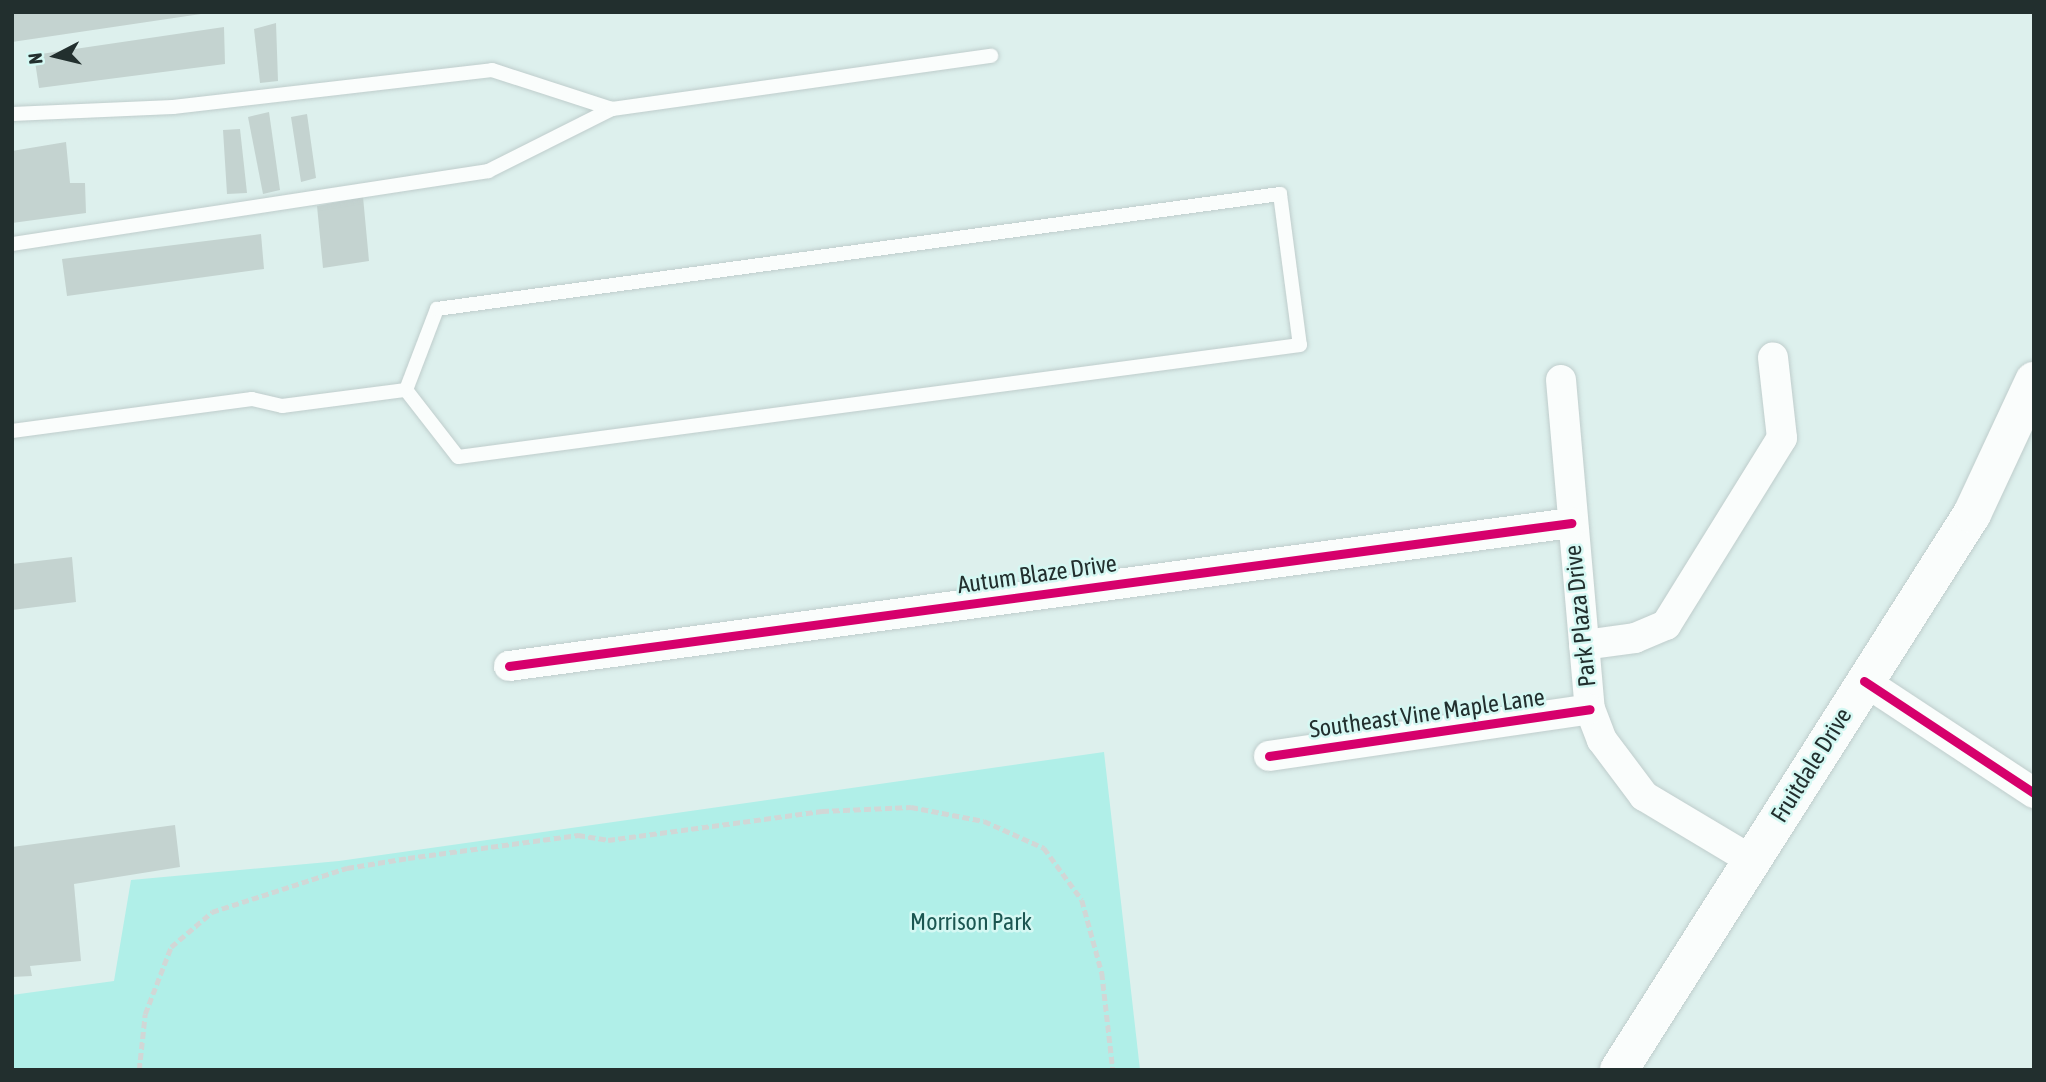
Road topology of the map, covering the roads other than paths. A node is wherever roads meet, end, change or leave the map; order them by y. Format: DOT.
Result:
graph roads {
  1 [pos="991,56"];
  2 [pos="612,109"];
  3 [pos="12,114"];
  4 [pos="12,244"];
  5 [pos="1773,358"];
  6 [pos="1561,380"];
  7 [pos="2034,381"];
  8 [pos="406,390"];
  9 [pos="12,431"];
  10 [pos="1571,523"];
  11 [pos="1584,645"];
  12 [pos="509,666"];
  13 [pos="1864,681"];
  14 [pos="1590,709"];
  15 [pos="1269,756"];
  16 [pos="2034,793"];
  17 [pos="1751,860"];
  18 [pos="1619,1070"];
  1 -- 2 [label="lane"];
  2 -- 3 [label="lane"];
  2 -- 4 [label="lane"];
  5 -- 11 [label="street"];
  6 -- 10 [label="street, Park Plaza Drive"];
  7 -- 13 [label="main road, Fruitdale Drive"];
  8 -- 8 [label="lane"];
  8 -- 9 [label="lane"];
  10 -- 11 [label="street, Park Plaza Drive"];
  10 -- 12 [label="street, Autum Blaze Drive"];
  11 -- 14 [label="street, Park Plaza Drive"];
  13 -- 16 [label="street"];
  13 -- 17 [label="main road, Fruitdale Drive"];
  14 -- 15 [label="street, Southeast Vine Maple Lane"];
  14 -- 17 [label="street, Park Plaza Drive"];
  17 -- 18 [label="main road, Fruitdale Drive"];
}
